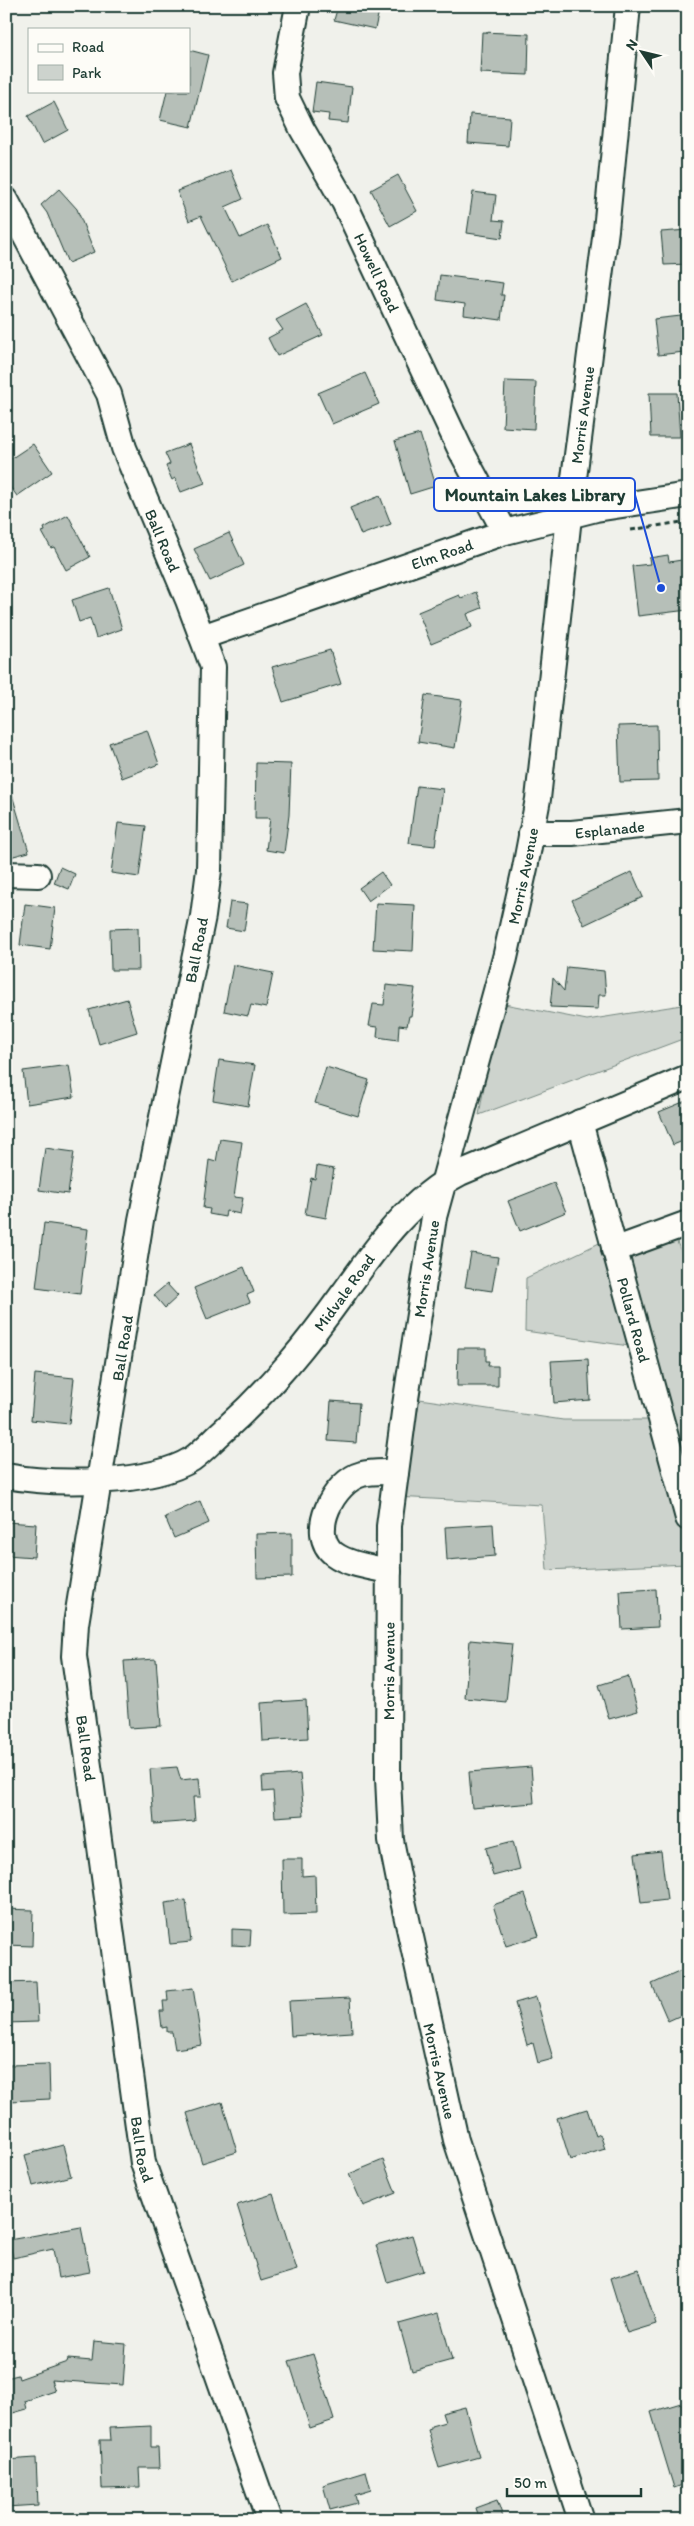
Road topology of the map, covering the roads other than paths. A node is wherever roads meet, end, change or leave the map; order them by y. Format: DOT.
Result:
graph roads {
  1 [pos="298,6"];
  2 [pos="628,6"];
  3 [pos="6,200"];
  4 [pos="688,495"];
  5 [pos="569,517"];
  6 [pos="505,532"];
  7 [pos="202,637"];
  8 [pos="688,821"];
  9 [pos="532,834"];
  10 [pos="6,874"];
  11 [pos="38,874"];
  12 [pos="688,1077"];
  13 [pos="580,1122"];
  14 [pos="444,1181"];
  15 [pos="688,1223"];
  16 [pos="614,1250"];
  17 [pos="396,1472"];
  18 [pos="6,1476"];
  19 [pos="100,1480"];
  20 [pos="688,1518"];
  21 [pos="389,1571"];
  22 [pos="269,2520"];
  23 [pos="581,2520"];
  1 -- 6 [label="street, Howell Road"];
  2 -- 5 [label="street, Morris Avenue"];
  3 -- 7 [label="street, Ball Road"];
  4 -- 5 [label="street, Elm Road"];
  5 -- 6 [label="street, Elm Road"];
  5 -- 9 [label="street, Morris Avenue"];
  6 -- 7 [label="street, Elm Road"];
  7 -- 19 [label="street, Ball Road"];
  8 -- 9 [label="street, Esplanade"];
  9 -- 14 [label="street, Morris Avenue"];
  10 -- 11 [label="street"];
  12 -- 13 [label="street, Midvale Road"];
  13 -- 14 [label="street, Midvale Road"];
  13 -- 16 [label="street, Pollard Road"];
  14 -- 17 [label="street, Morris Avenue"];
  14 -- 19 [label="street, Midvale Road"];
  15 -- 16 [label="street"];
  16 -- 20 [label="street, Pollard Road"];
  17 -- 21 [label="street, Morris Avenue"];
  17 -- 21 [label="street"];
  18 -- 19 [label="street, Midvale Road"];
  19 -- 22 [label="street, Ball Road"];
  21 -- 23 [label="street, Morris Avenue"];
}
